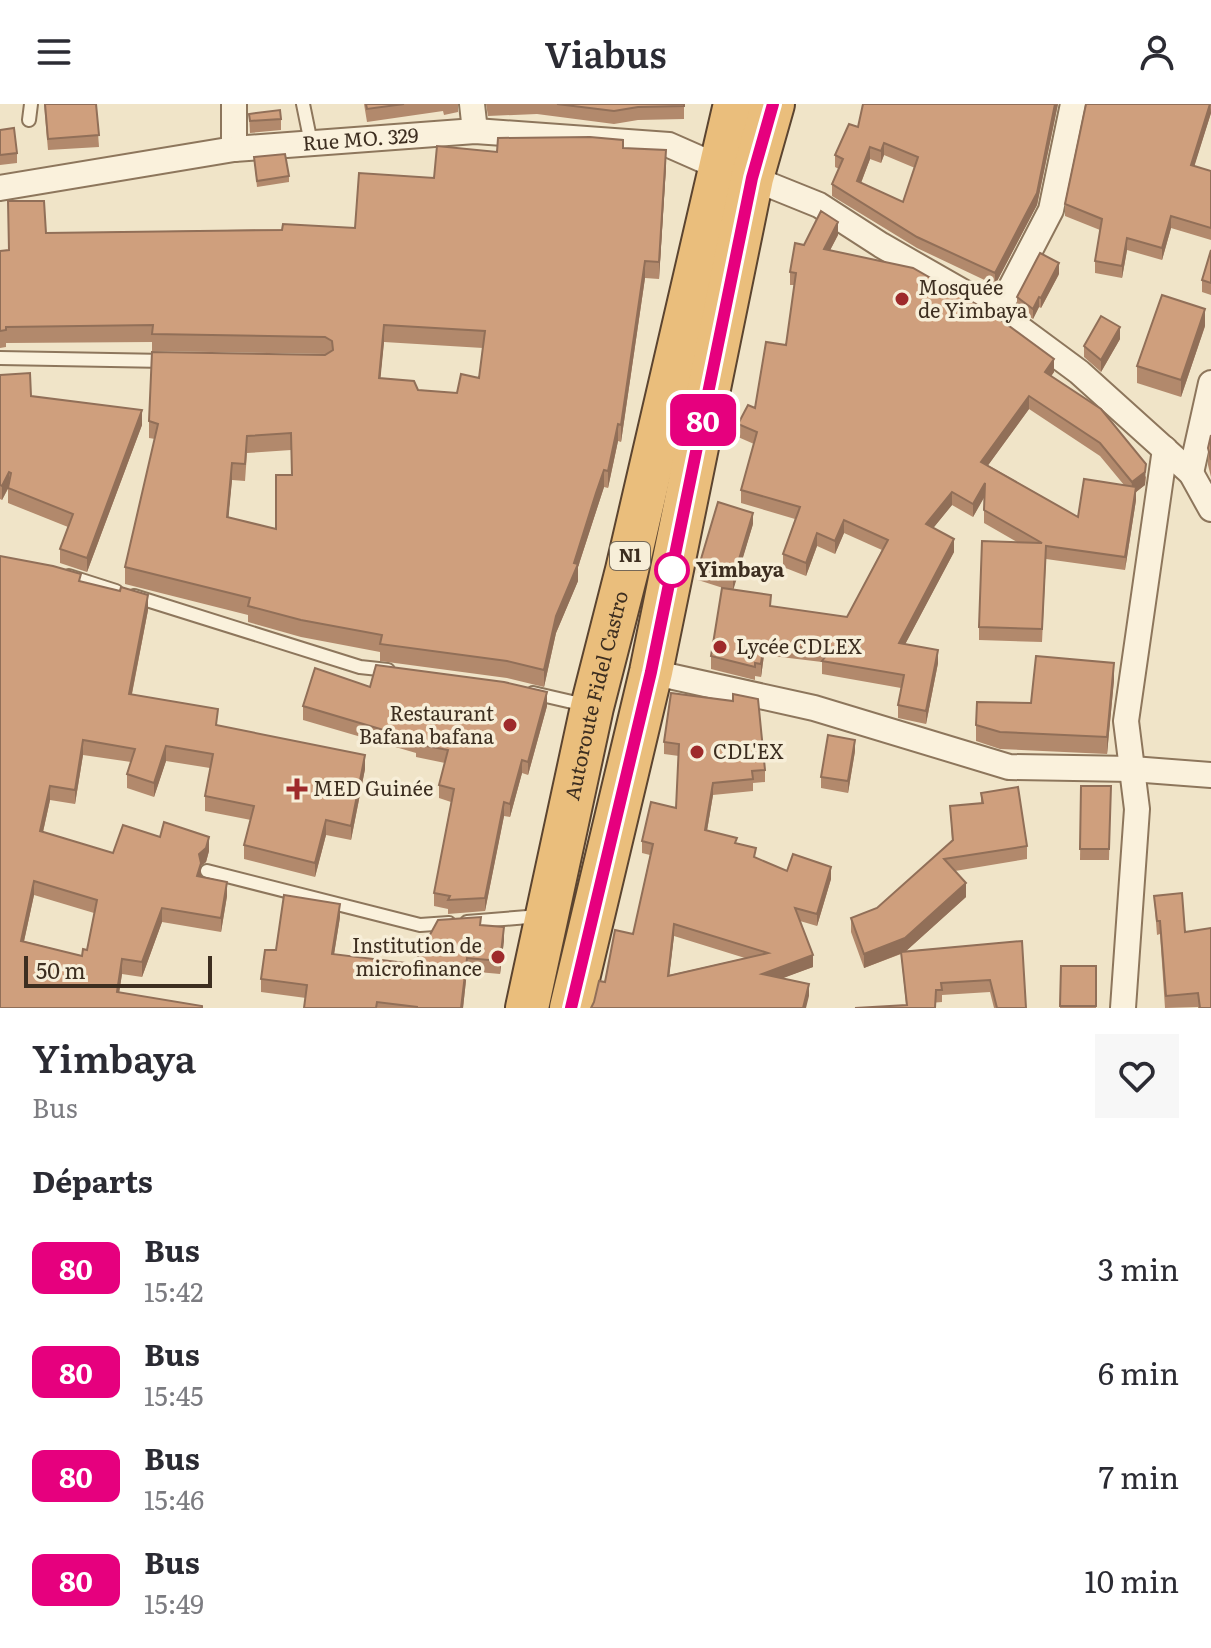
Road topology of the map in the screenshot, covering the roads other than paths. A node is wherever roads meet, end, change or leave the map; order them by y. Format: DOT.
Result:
graph roads {
  1 [pos="31,104"];
  2 [pos="234,104"];
  3 [pos="303,104"];
  4 [pos="472,104"];
  5 [pos="735,104"];
  6 [pos="773,104"];
  7 [pos="1073,104"];
  8 [pos="29,120"];
  9 [pos="475,131"];
  10 [pos="311,143"];
  11 [pos="234,149"];
  12 [pos="736,172"];
  13 [pos="0,188"];
  14 [pos="998,312"];
  15 [pos="0,358"];
  16 [pos="186,361"];
  17 [pos="1211,383"];
  18 [pos="1165,449"];
  19 [pos="1191,473"];
  20 [pos="1211,509"];
  21 [pos="61,573"];
  22 [pos="651,672"];
  23 [pos="404,673"];
  24 [pos="521,690"];
  25 [pos="592,707"];
  26 [pos="1132,769"];
  27 [pos="1211,775"];
  28 [pos="207,871"];
  29 [pos="547,916"];
  30 [pos="527,1008"];
  31 [pos="571,1008"];
  32 [pos="1123,1008"];
  1 -- 8 [label="lane"];
  2 -- 11 [label="street"];
  3 -- 10 [label="lane"];
  4 -- 9 [label="street"];
  5 -- 12 [label="highway, Autoroute Fidel Castro / N1"];
  6 -- 12 [label="highway, Autoroute Fidel Castro / N1"];
  7 -- 14 [label="street"];
  9 -- 10 [label="street, Rue MO. 329"];
  9 -- 12 [label="street, Rue MO. 329"];
  10 -- 11 [label="street, Rue MO. 329"];
  11 -- 13 [label="street, Rue MO. 329"];
  12 -- 14 [label="street, Rue MO. 329"];
  12 -- 22 [label="highway, Autoroute Fidel Castro / N1"];
  12 -- 25 [label="highway, Autoroute Fidel Castro / N1"];
  14 -- 18 [label="street, Rue MO. 329"];
  15 -- 16 [label="lane"];
  17 -- 19 [label="street"];
  18 -- 19 [label="street, Rue MO. 329"];
  18 -- 26 [label="street"];
  19 -- 20 [label="street, Rue MO. 329"];
  21 -- 23 [label="lane"];
  22 -- 26 [label="street"];
  22 -- 31 [label="highway, Autoroute Fidel Castro / N1"];
  24 -- 25 [label="lane"];
  25 -- 29 [label="highway, Autoroute Fidel Castro / N1"];
  26 -- 27 [label="street"];
  26 -- 32 [label="street"];
  28 -- 29 [label="lane"];
  29 -- 30 [label="highway, Autoroute Fidel Castro / N1"];
}
